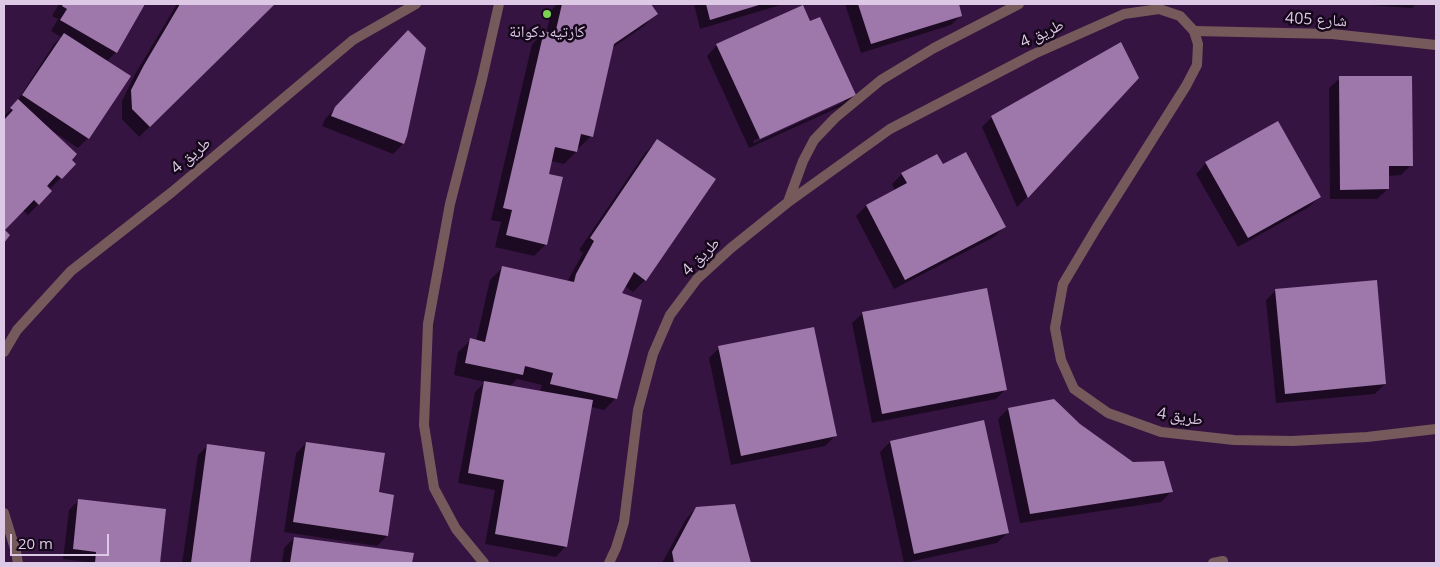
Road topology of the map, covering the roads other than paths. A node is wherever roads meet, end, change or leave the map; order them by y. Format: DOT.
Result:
graph roads {
  1 [pos="416,4"];
  2 [pos="499,4"];
  3 [pos="1019,4"];
  4 [pos="1194,31"];
  5 [pos="1436,45"];
  6 [pos="787,203"];
  7 [pos="4,352"];
  8 [pos="1436,429"];
  9 [pos="4,513"];
  10 [pos="18,563"];
  11 [pos="484,563"];
  12 [pos="610,563"];
  1 -- 7 [label="street, طريق 4"];
  2 -- 11 [label="street"];
  3 -- 6 [label="street"];
  4 -- 5 [label="street, شارع 405"];
  4 -- 6 [label="street, طريق 4"];
  4 -- 8 [label="street, طريق 4"];
  6 -- 12 [label="street, طريق 4"];
  9 -- 10 [label="street"];
}
